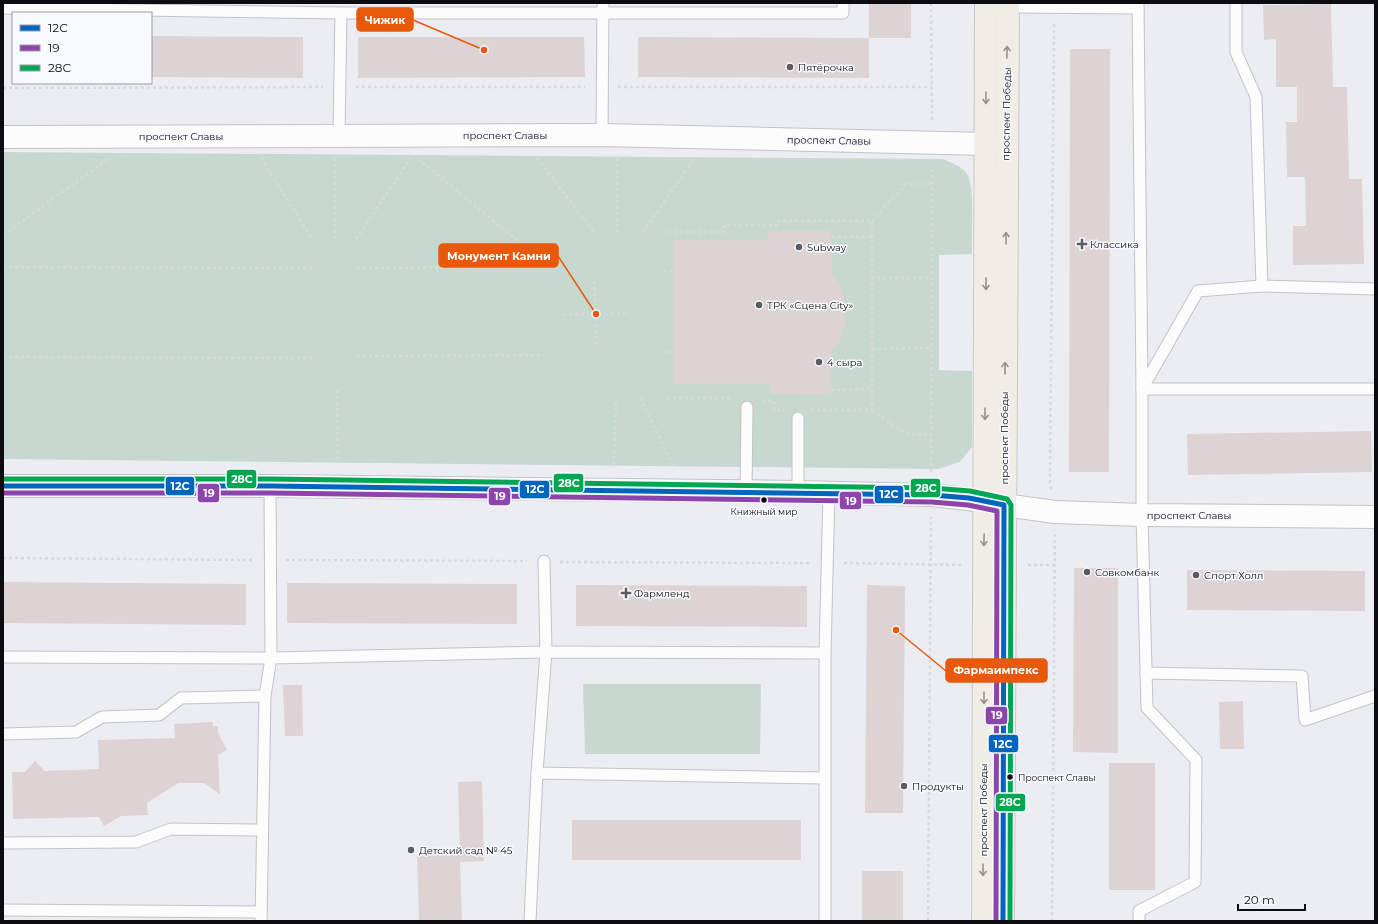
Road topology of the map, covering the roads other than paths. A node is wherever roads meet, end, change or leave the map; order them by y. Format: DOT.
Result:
graph roads {
  1 [pos="843,3"];
  2 [pos="986,3"];
  3 [pos="1236,3"];
  4 [pos="1008,5"];
  5 [pos="1138,6"];
  6 [pos="3,8"];
  7 [pos="603,8"];
  8 [pos="341,13"];
  9 [pos="602,135"];
  10 [pos="3,137"];
  11 [pos="996,144"];
  12 [pos="337,145"];
  13 [pos="1262,286"];
  14 [pos="1375,289"];
  15 [pos="1142,390"];
  16 [pos="1375,390"];
  17 [pos="747,407"];
  18 [pos="801,414"];
  19 [pos="3,486"];
  20 [pos="270,486"];
  21 [pos="746,492"];
  22 [pos="798,492"];
  23 [pos="828,493"];
  24 [pos="994,503"];
  25 [pos="1142,515"];
  26 [pos="1375,517"];
  27 [pos="544,561"];
  28 [pos="546,652"];
  29 [pos="825,652"];
  30 [pos="3,657"];
  31 [pos="271,658"];
  32 [pos="1146,673"];
  33 [pos="265,696"];
  34 [pos="1375,696"];
  35 [pos="3,734"];
  36 [pos="537,773"];
  37 [pos="824,778"];
  38 [pos="262,830"];
  39 [pos="3,843"];
  40 [pos="3,910"];
  41 [pos="261,916"];
  42 [pos="530,921"];
  43 [pos="825,921"];
  44 [pos="983,921"];
  45 [pos="1003,921"];
  46 [pos="1139,921"];
  1 -- 7 [label="lane"];
  2 -- 11 [label="main road, проспект Победы, one-way"];
  3 -- 13 [label="lane"];
  4 -- 5 [label="lane"];
  11 -- 4 [label="main road, проспект Победы, one-way"];
  5 -- 15 [label="lane"];
  6 -- 8 [label="lane"];
  7 -- 8 [label="lane"];
  7 -- 9 [label="lane"];
  8 -- 12 [label="lane"];
  9 -- 11 [label="street, проспект Славы"];
  9 -- 12 [label="street, проспект Славы"];
  10 -- 12 [label="street, проспект Славы"];
  11 -- 24 [label="main road, проспект Победы"];
  13 -- 14 [label="lane"];
  13 -- 15 [label="lane"];
  15 -- 16 [label="lane"];
  15 -- 25 [label="lane"];
  17 -- 21 [label="lane"];
  18 -- 22 [label="lane"];
  19 -- 20 [label="street, проспект Славы"];
  20 -- 21 [label="street, проспект Славы"];
  20 -- 31 [label="lane"];
  21 -- 22 [label="street, проспект Славы"];
  22 -- 23 [label="street, проспект Славы"];
  23 -- 24 [label="street, проспект Славы"];
  23 -- 29 [label="lane"];
  24 -- 25 [label="street, проспект Славы"];
  24 -- 44 [label="main road, проспект Победы, one-way"];
  24 -- 45 [label="main road, проспект Победы"];
  25 -- 26 [label="street, проспект Славы"];
  25 -- 32 [label="lane"];
  27 -- 28 [label="lane"];
  28 -- 29 [label="lane"];
  28 -- 31 [label="lane"];
  28 -- 36 [label="lane"];
  29 -- 37 [label="lane"];
  30 -- 31 [label="lane"];
  31 -- 33 [label="lane"];
  32 -- 34 [label="lane"];
  32 -- 46 [label="lane"];
  33 -- 35 [label="lane"];
  33 -- 38 [label="lane"];
  36 -- 37 [label="lane"];
  36 -- 42 [label="lane"];
  37 -- 43 [label="lane"];
  38 -- 39 [label="lane"];
  38 -- 41 [label="lane"];
  40 -- 41 [label="lane"];
}
